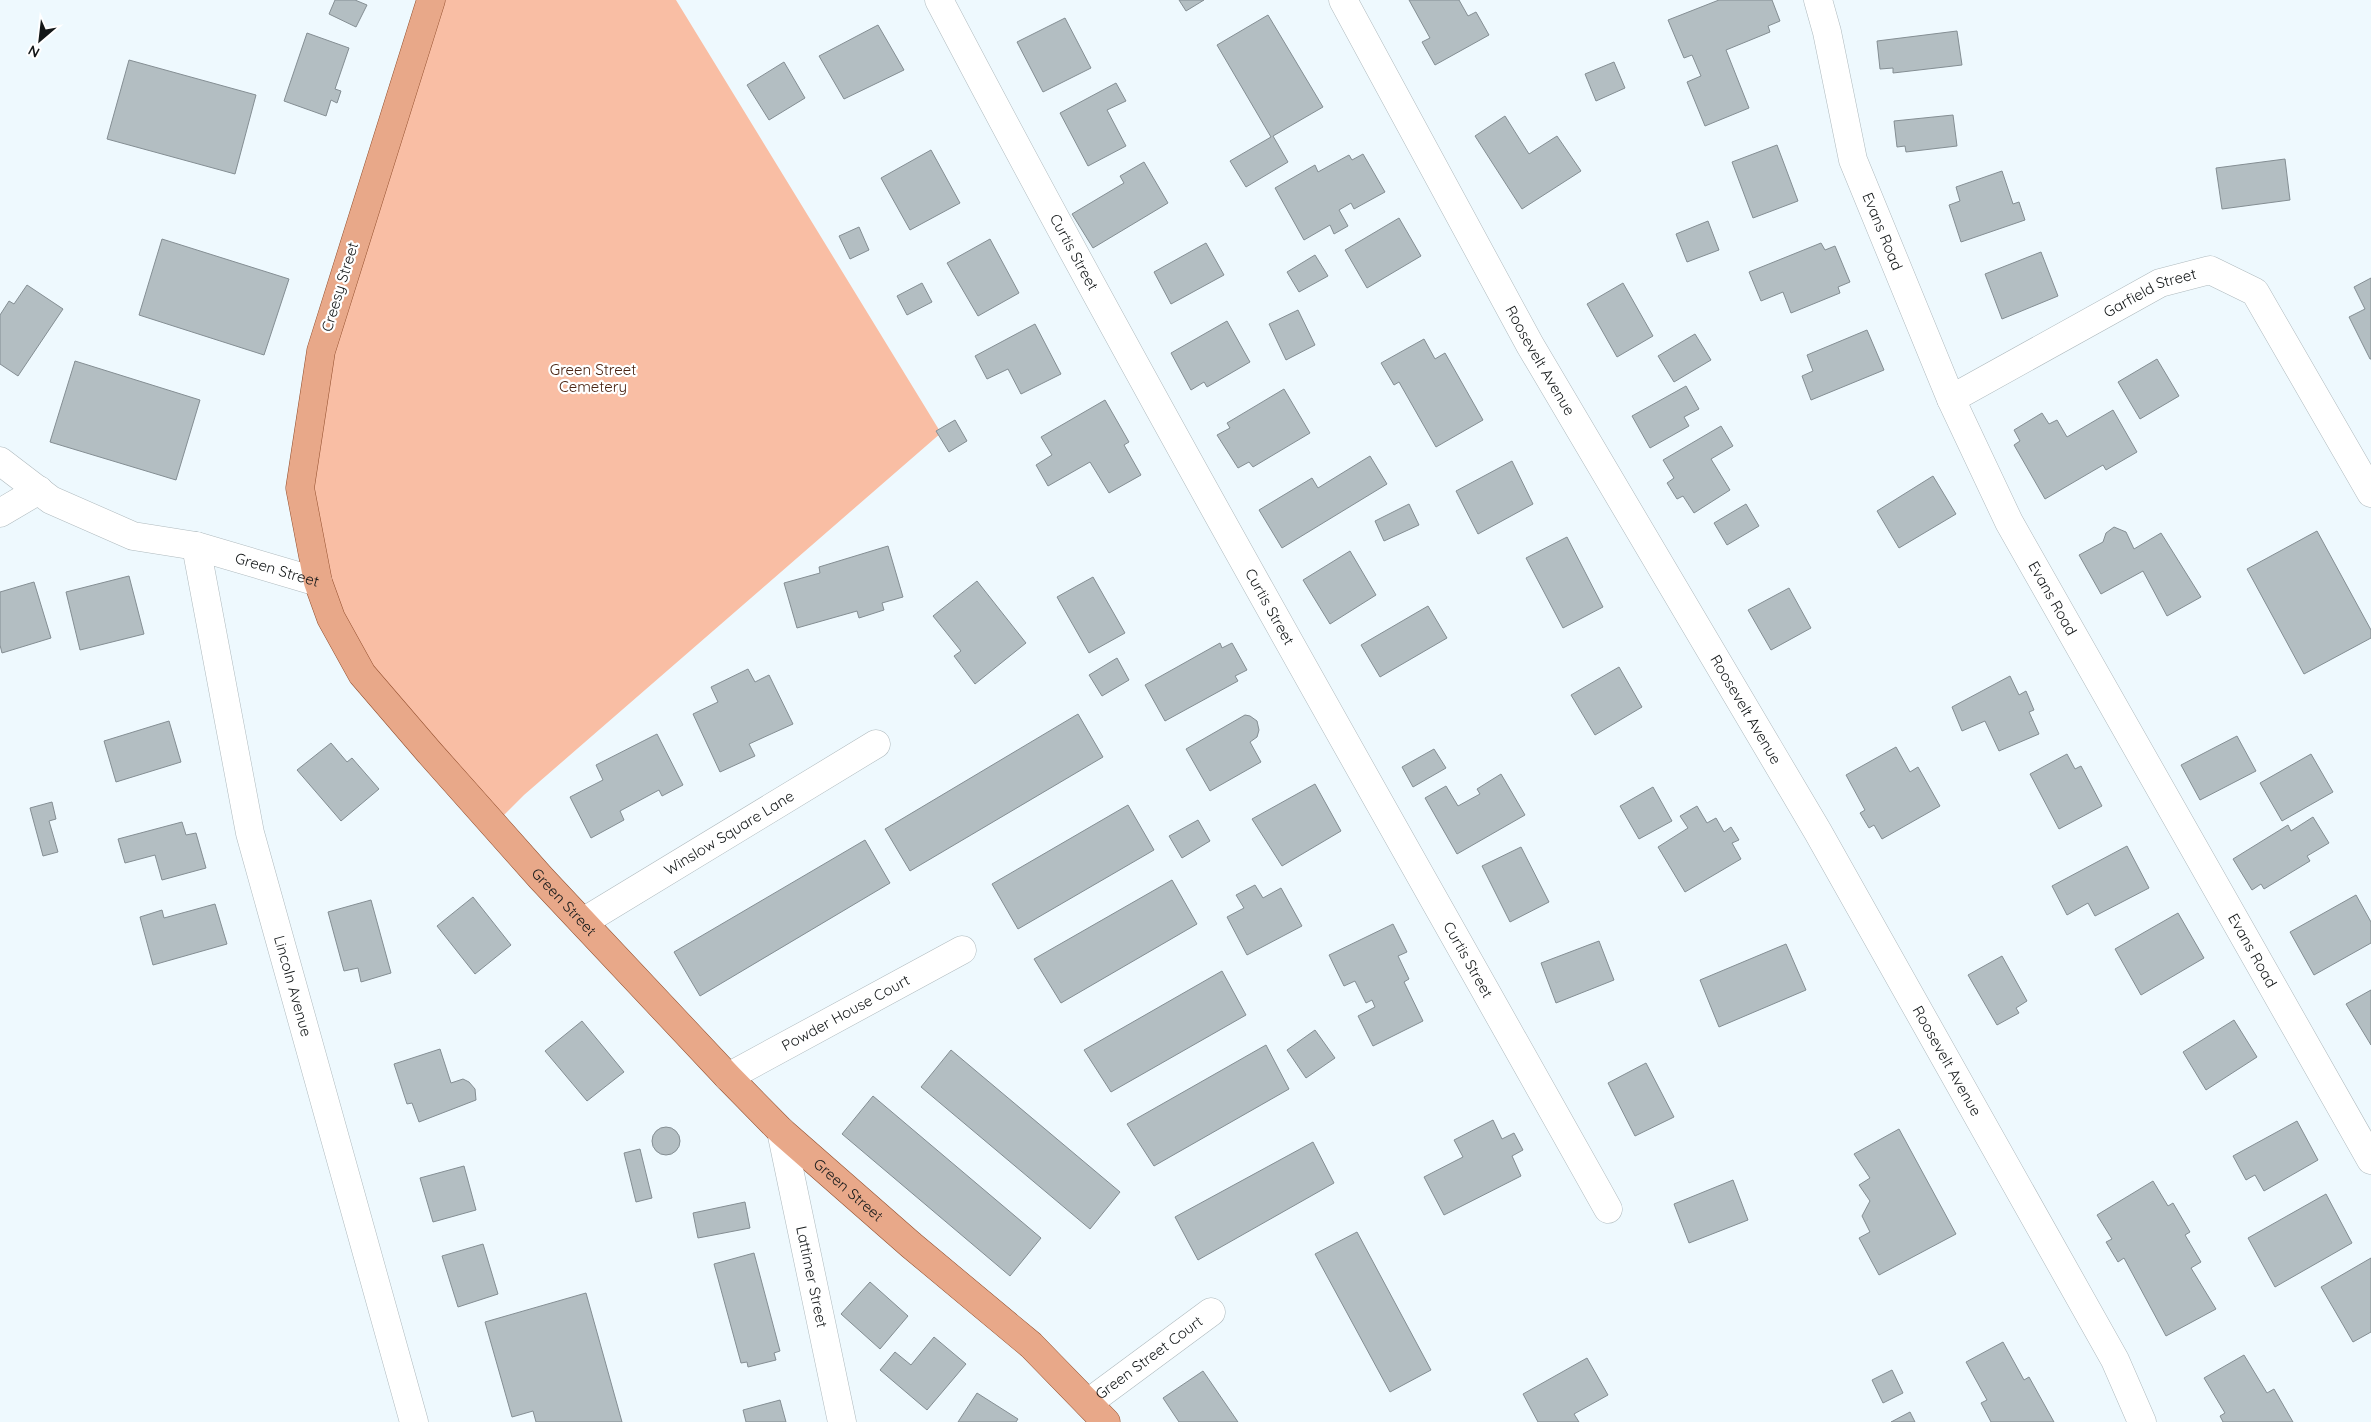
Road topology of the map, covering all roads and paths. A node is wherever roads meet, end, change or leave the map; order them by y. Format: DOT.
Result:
graph roads {
  1 [pos="431,0"];
  2 [pos="939,0"];
  3 [pos="1343,0"];
  4 [pos="1818,0"];
  5 [pos="1951,399"];
  6 [pos="0,461"];
  7 [pos="39,490"];
  8 [pos="2371,493"];
  9 [pos="0,513"];
  10 [pos="196,546"];
  11 [pos="318,582"];
  12 [pos="876,744"];
  13 [pos="583,922"];
  14 [pos="962,950"];
  15 [pos="728,1077"];
  16 [pos="780,1131"];
  17 [pos="2371,1160"];
  18 [pos="1608,1209"];
  19 [pos="1210,1312"];
  20 [pos="1097,1412"];
  21 [pos="414,1422"];
  22 [pos="842,1422"];
  23 [pos="2142,1422"];
  1 -- 11 [label="main road, Creesy Street"];
  2 -- 18 [label="street, Curtis Street"];
  3 -- 23 [label="street, Roosevelt Avenue"];
  4 -- 5 [label="street, Evans Road"];
  5 -- 8 [label="street, Garfield Street"];
  5 -- 17 [label="street, Evans Road"];
  6 -- 7 [label="street, Green Street"];
  7 -- 9 [label="street"];
  7 -- 10 [label="street, Green Street"];
  10 -- 11 [label="street, Green Street"];
  10 -- 21 [label="street, Lincoln Avenue"];
  11 -- 13 [label="main road, Green Street"];
  12 -- 13 [label="street, Winslow Square Lane"];
  13 -- 15 [label="main road, Green Street"];
  14 -- 15 [label="street, Powder House Court"];
  15 -- 16 [label="main road, Green Street"];
  16 -- 20 [label="main road, Green Street"];
  16 -- 22 [label="street, Lattimer Street"];
  19 -- 20 [label="street, Green Street Court"];
}
